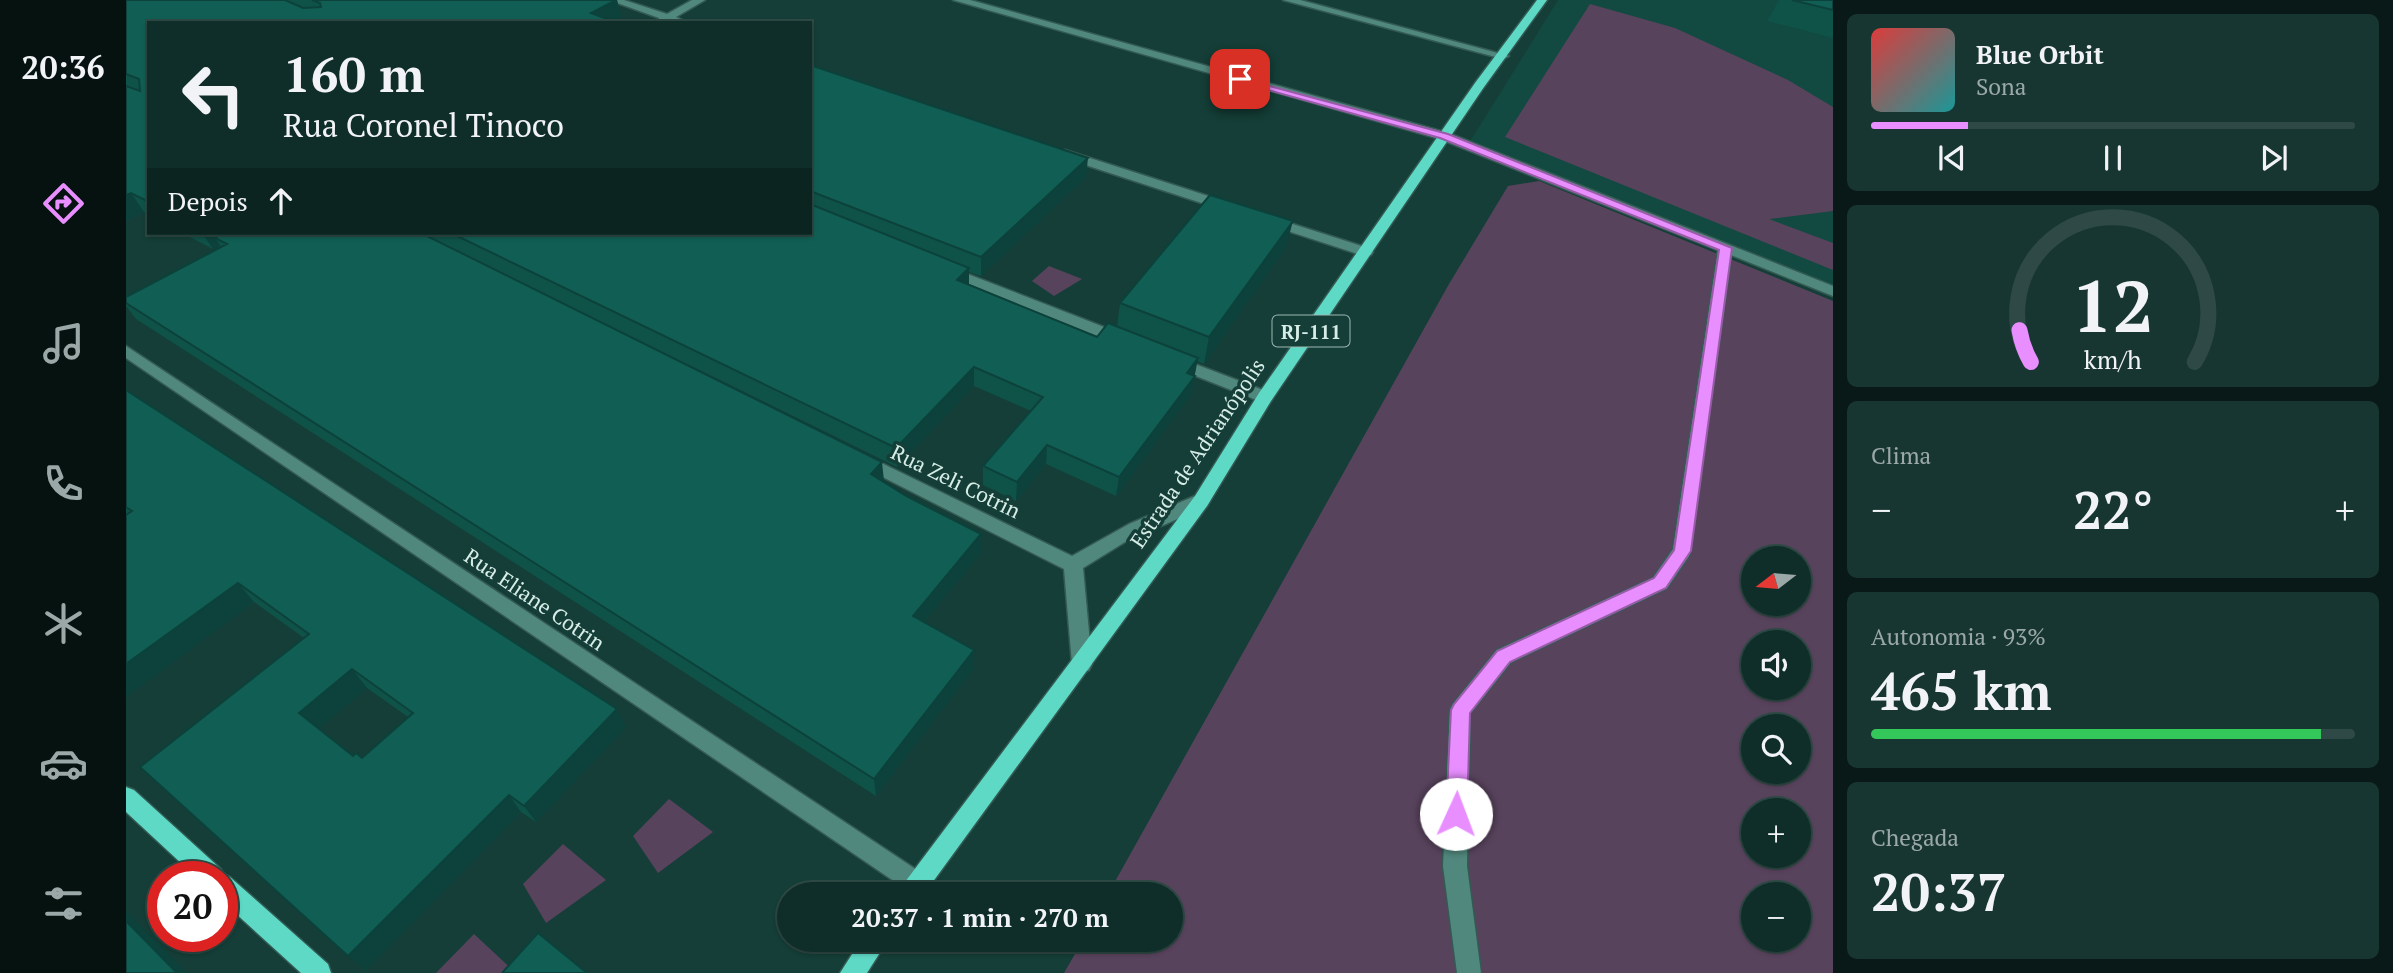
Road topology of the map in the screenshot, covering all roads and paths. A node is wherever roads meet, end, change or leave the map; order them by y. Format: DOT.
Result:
graph roads {
  1 [pos="614,0"];
  2 [pos="700,0"];
  3 [pos="958,0"];
  4 [pos="1288,0"];
  5 [pos="1542,0"];
  6 [pos="668,17"];
  7 [pos="661,21"];
  8 [pos="679,21"];
  9 [pos="1503,55"];
  10 [pos="1444,136"];
  11 [pos="1047,148"];
  12 [pos="1725,248"];
  13 [pos="1366,252"];
  14 [pos="927,262"];
  15 [pos="1833,291"];
  16 [pos="1135,345"];
  17 [pos="126,351"];
  18 [pos="1161,356"];
  19 [pos="1265,397"];
  20 [pos="850,454"];
  21 [pos="1201,501"];
  22 [pos="1073,565"];
  23 [pos="1082,664"];
  24 [pos="126,797"];
  25 [pos="196,861"];
  26 [pos="904,882"];
  27 [pos="919,882"];
  28 [pos="238,900"];
  29 [pos="867,952"];
  30 [pos="319,973"];
  31 [pos="852,973"];
  32 [pos="1469,973"];
  1 -- 6 [label="street"];
  2 -- 6 [label="street"];
  3 -- 10 [label="street"];
  4 -- 9 [label="street"];
  5 -- 9 [label="main road, Estrada de Adrianópolis / RJ-111"];
  6 -- 7 [label="street"];
  6 -- 8 [label="street"];
  9 -- 10 [label="main road, Estrada de Adrianópolis / RJ-111"];
  10 -- 12 [label="street"];
  10 -- 13 [label="main road, Estrada de Adrianópolis / RJ-111"];
  11 -- 13 [label="street"];
  12 -- 15 [label="street"];
  12 -- 32 [label="street"];
  13 -- 19 [label="main road, Estrada de Adrianópolis / RJ-111"];
  14 -- 16 [label="street"];
  17 -- 26 [label="street, Rua Eliane Cotrin"];
  18 -- 19 [label="street"];
  19 -- 21 [label="main road, Estrada de Adrianópolis / RJ-111"];
  20 -- 22 [label="street, Rua Zeli Cotrin"];
  21 -- 22 [label="street"];
  21 -- 23 [label="main road, Estrada de Adrianópolis / RJ-111"];
  22 -- 23 [label="street"];
  23 -- 27 [label="main road, Estrada de Adrianópolis / RJ-111"];
  24 -- 25 [label="main road"];
  28 -- 30 [label="main road"];
  29 -- 31 [label="main road"];
}
